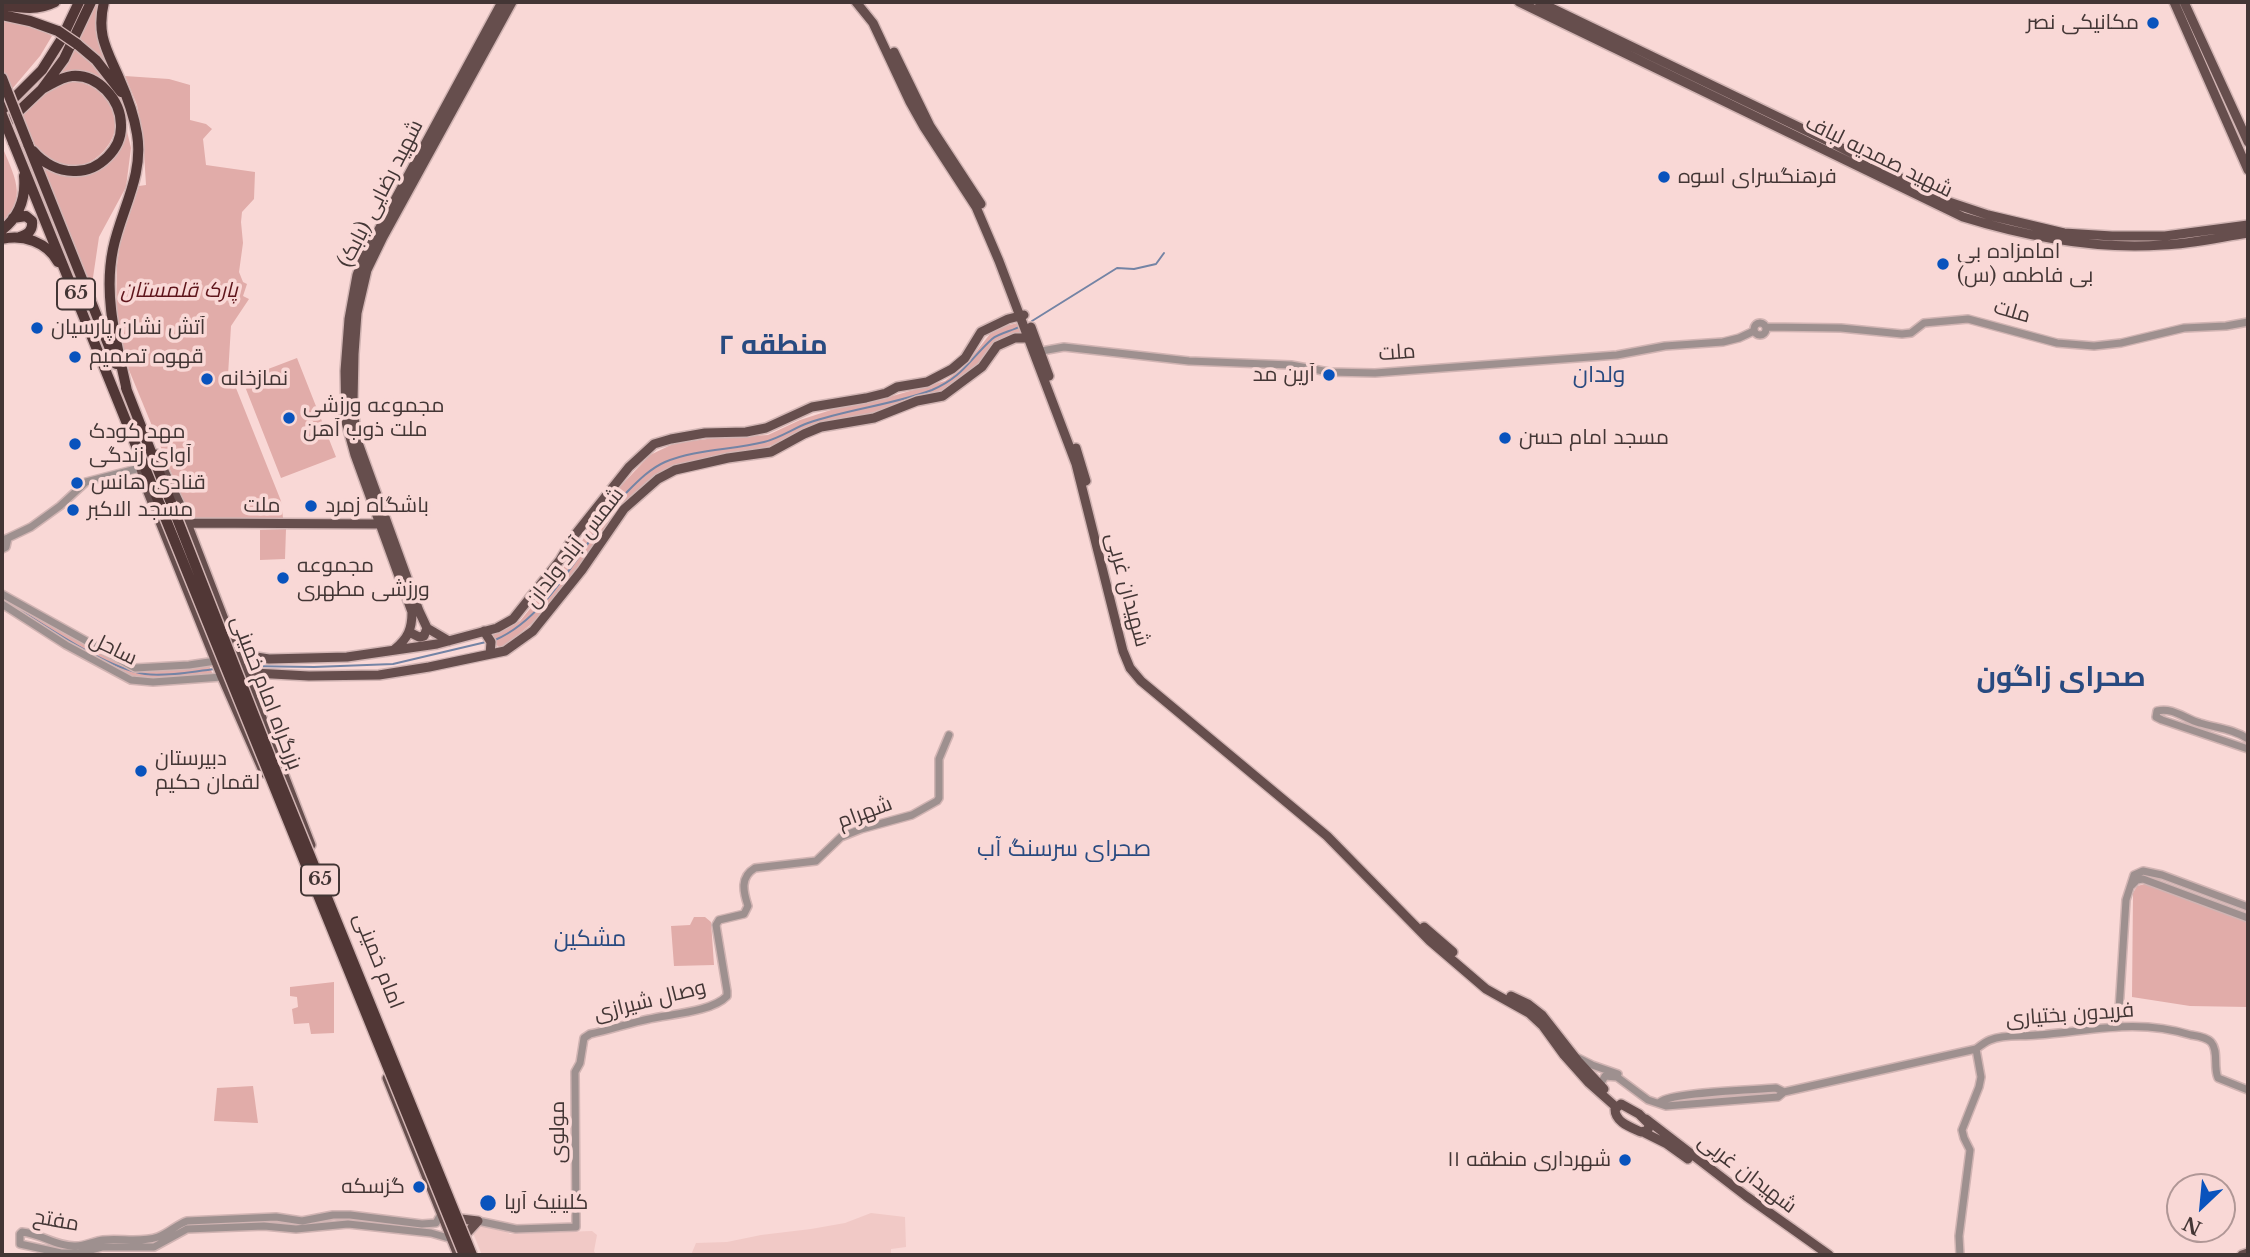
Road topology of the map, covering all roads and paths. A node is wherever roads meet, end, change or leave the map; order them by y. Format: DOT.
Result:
graph roads {
  1 [pos="55,2"];
  2 [pos="79,2"];
  3 [pos="91,2"];
  4 [pos="104,2"];
  5 [pos="502,2"];
  6 [pos="512,2"];
  7 [pos="856,2"];
  8 [pos="864,2"];
  9 [pos="1518,2"];
  10 [pos="1539,2"];
  11 [pos="2174,2"];
  12 [pos="2184,2"];
  13 [pos="2,5"];
  14 [pos="2,15"];
  15 [pos="2,78"];
  16 [pos="42,89"];
  17 [pos="131,107"];
  18 [pos="2,112"];
  19 [pos="2,127"];
  20 [pos="2248,142"];
  21 [pos="28,144"];
  22 [pos="23,165"];
  23 [pos="2248,170"];
  24 [pos="1915,189"];
  25 [pos="13,218"];
  26 [pos="2247,228"];
  27 [pos="2,230"];
  28 [pos="19,237"];
  29 [pos="2,239"];
  30 [pos="74,290"];
  31 [pos="1024,315"];
  32 [pos="2248,322"];
  33 [pos="1029,338"];
  34 [pos="1037,351"];
  35 [pos="349,384"];
  36 [pos="127,391"];
  37 [pos="135,409"];
  38 [pos="135,447"];
  39 [pos="140,468"];
  40 [pos="187,523"];
  41 [pos="379,524"];
  42 [pos="5,539"];
  43 [pos="2,549"];
  44 [pos="2,594"];
  45 [pos="217,601"];
  46 [pos="2,604"];
  47 [pos="195,609"];
  48 [pos="221,611"];
  49 [pos="200,620"];
  50 [pos="427,628"];
  51 [pos="484,631"];
  52 [pos="409,632"];
  53 [pos="449,641"];
  54 [pos="393,650"];
  55 [pos="237,654"];
  56 [pos="490,654"];
  57 [pos="269,659"];
  58 [pos="216,661"];
  59 [pos="245,674"];
  60 [pos="269,674"];
  61 [pos="222,677"];
  62 [pos="949,735"];
  63 [pos="2248,739"];
  64 [pos="2248,749"];
  65 [pos="301,820"];
  66 [pos="286,825"];
  67 [pos="2129,888"];
  68 [pos="2248,907"];
  69 [pos="2248,918"];
  70 [pos="725,1000"];
  71 [pos="2118,1026"];
  72 [pos="584,1038"];
  73 [pos="1976,1049"];
  74 [pos="1574,1056"];
  75 [pos="1600,1085"];
  76 [pos="1637,1090"];
  77 [pos="2248,1090"];
  78 [pos="1618,1106"];
  79 [pos="1646,1119"];
  80 [pos="1645,1133"];
  81 [pos="442,1214"];
  82 [pos="461,1219"];
  83 [pos="478,1221"];
  84 [pos="436,1223"];
  85 [pos="467,1233"];
  86 [pos="436,1234"];
  87 [pos="452,1240"];
  88 [pos="2248,1254"];
  89 [pos="461,1255"];
  90 [pos="474,1255"];
  91 [pos="1822,1255"];
  92 [pos="1829,1255"];
  93 [pos="1960,1255"];
  94 [pos="2242,1255"];
  1 -- 13 [label="highway"];
  2 -- 18 [label="highway, 65"];
  3 -- 16 [label="highway"];
  4 -- 17 [label="highway, 65"];
  5 -- 35 [label="main road, شهید رضایی (بابک)"];
  6 -- 35 [label="main road, شهید رضایی (بابک)"];
  7 -- 31 [label="main road, شهیدان غربی"];
  8 -- 31 [label="main road, شهیدان غربی"];
  9 -- 24 [label="main road, شهید صمدیه لباف"];
  10 -- 24 [label="main road, شهید صمدیه لباف"];
  11 -- 23 [label="main road"];
  12 -- 20 [label="main road"];
  14 -- 17 [label="highway, bridge"];
  15 -- 21 [label="highway, bridge"];
  16 -- 19 [label="highway"];
  16 -- 21 [label="highway"];
  17 -- 36 [label="highway, 65"];
  18 -- 22 [label="highway, 65, bridge"];
  21 -- 36 [label="highway, بزرگراه امام خمینی"];
  22 -- 25 [label="highway"];
  22 -- 30 [label="highway, 65"];
  24 -- 26 [label="main road, شهید صمدیه لباف"];
  25 -- 27 [label="highway"];
  25 -- 28 [label="highway"];
  28 -- 29 [label="highway"];
  28 -- 30 [label="highway"];
  30 -- 38 [label="highway, 65"];
  31 -- 33 [label="main road, شهیدان غربی"];
  31 -- 34 [label="main road, شهیدان غربی"];
  31 -- 51 [label="main road"];
  32 -- 34 [label="street, ملت"];
  33 -- 34 [label="main road, شهیدان غربی"];
  33 -- 56 [label="main road, شمس آباد ولدان"];
  34 -- 74 [label="main road, شهیدان غربی"];
  34 -- 78 [label="main road, شهیدان غربی"];
  35 -- 41 [label="main road, شهید رضایی (بابک)"];
  35 -- 50 [label="main road, شهید رضایی (بابک)"];
  36 -- 37 [label="highway, بزرگراه امام خمینی / 65"];
  37 -- 40 [label="main road, امام خمینی"];
  37 -- 90 [label="highway, بزرگراه امام خمینی / 65, bridge"];
  38 -- 39 [label="main road, امام خمینی"];
  38 -- 89 [label="highway, بزرگراه امام خمینی / 65, bridge"];
  39 -- 42 [label="street"];
  39 -- 47 [label="main road, امام خمینی"];
  40 -- 41 [label="main road, ملت"];
  40 -- 45 [label="main road, امام خمینی"];
  41 -- 52 [label="main road, شهید رضایی (بابک)"];
  42 -- 43 [label="street"];
  44 -- 58 [label="street, ساحل"];
  45 -- 47 [label="main road"];
  45 -- 48 [label="main road, امام خمینی"];
  46 -- 61 [label="street, ساحل"];
  47 -- 49 [label="main road, امام خمینی"];
  48 -- 49 [label="main road"];
  48 -- 55 [label="main road, امام خمینی"];
  49 -- 58 [label="main road, امام خمینی"];
  50 -- 52 [label="main road"];
  50 -- 53 [label="main road"];
  51 -- 53 [label="main road"];
  51 -- 56 [label="main road"];
  52 -- 54 [label="main road"];
  53 -- 54 [label="main road"];
  54 -- 57 [label="main road"];
  55 -- 57 [label="main road"];
  55 -- 59 [label="main road, امام خمینی"];
  56 -- 60 [label="main road, شمس آباد ولدان"];
  57 -- 60 [label="main road"];
  58 -- 61 [label="main road, امام خمینی"];
  59 -- 60 [label="main road, شمس آباد ولدان"];
  59 -- 65 [label="main road, امام خمینی"];
  61 -- 66 [label="main road, امام خمینی"];
  62 -- 70 [label="street, شهرام"];
  63 -- 64 [label="street"];
  65 -- 66 [label="main road"];
  65 -- 82 [label="main road, امام خمینی"];
  66 -- 81 [label="main road, امام خمینی"];
  67 -- 68 [label="street"];
  67 -- 69 [label="street"];
  67 -- 71 [label="street"];
  70 -- 72 [label="street, وصال شیرازی"];
  71 -- 73 [label="street, فریدون بختیاری"];
  71 -- 77 [label="street, فریدون بختیاری"];
  72 -- 83 [label="street, مولوی"];
  73 -- 76 [label="street, فریدون بختیاری"];
  73 -- 93 [label="street"];
  74 -- 75 [label="main road, شهیدان غربی"];
  74 -- 76 [label="street"];
  75 -- 76 [label="street"];
  75 -- 78 [label="main road, شهیدان غربی"];
  78 -- 79 [label="main road, شهیدان غربی"];
  78 -- 80 [label="main road, شهیدان غربی"];
  79 -- 80 [label="main road"];
  79 -- 92 [label="main road, شهیدان غربی"];
  80 -- 91 [label="main road, شهیدان غربی"];
  81 -- 84 [label="street"];
  81 -- 87 [label="main road, امام خمینی"];
  82 -- 83 [label="main road"];
  82 -- 85 [label="main road, امام خمینی"];
  83 -- 85 [label="main road"];
  84 -- 86 [label="street"];
  84 -- 86 [label="street, مفتح"];
  85 -- 90 [label="main road, امام خمینی"];
  86 -- 87 [label="street, مفتح"];
  87 -- 89 [label="main road, امام خمینی"];
  88 -- 94 [label="main road"];
}
